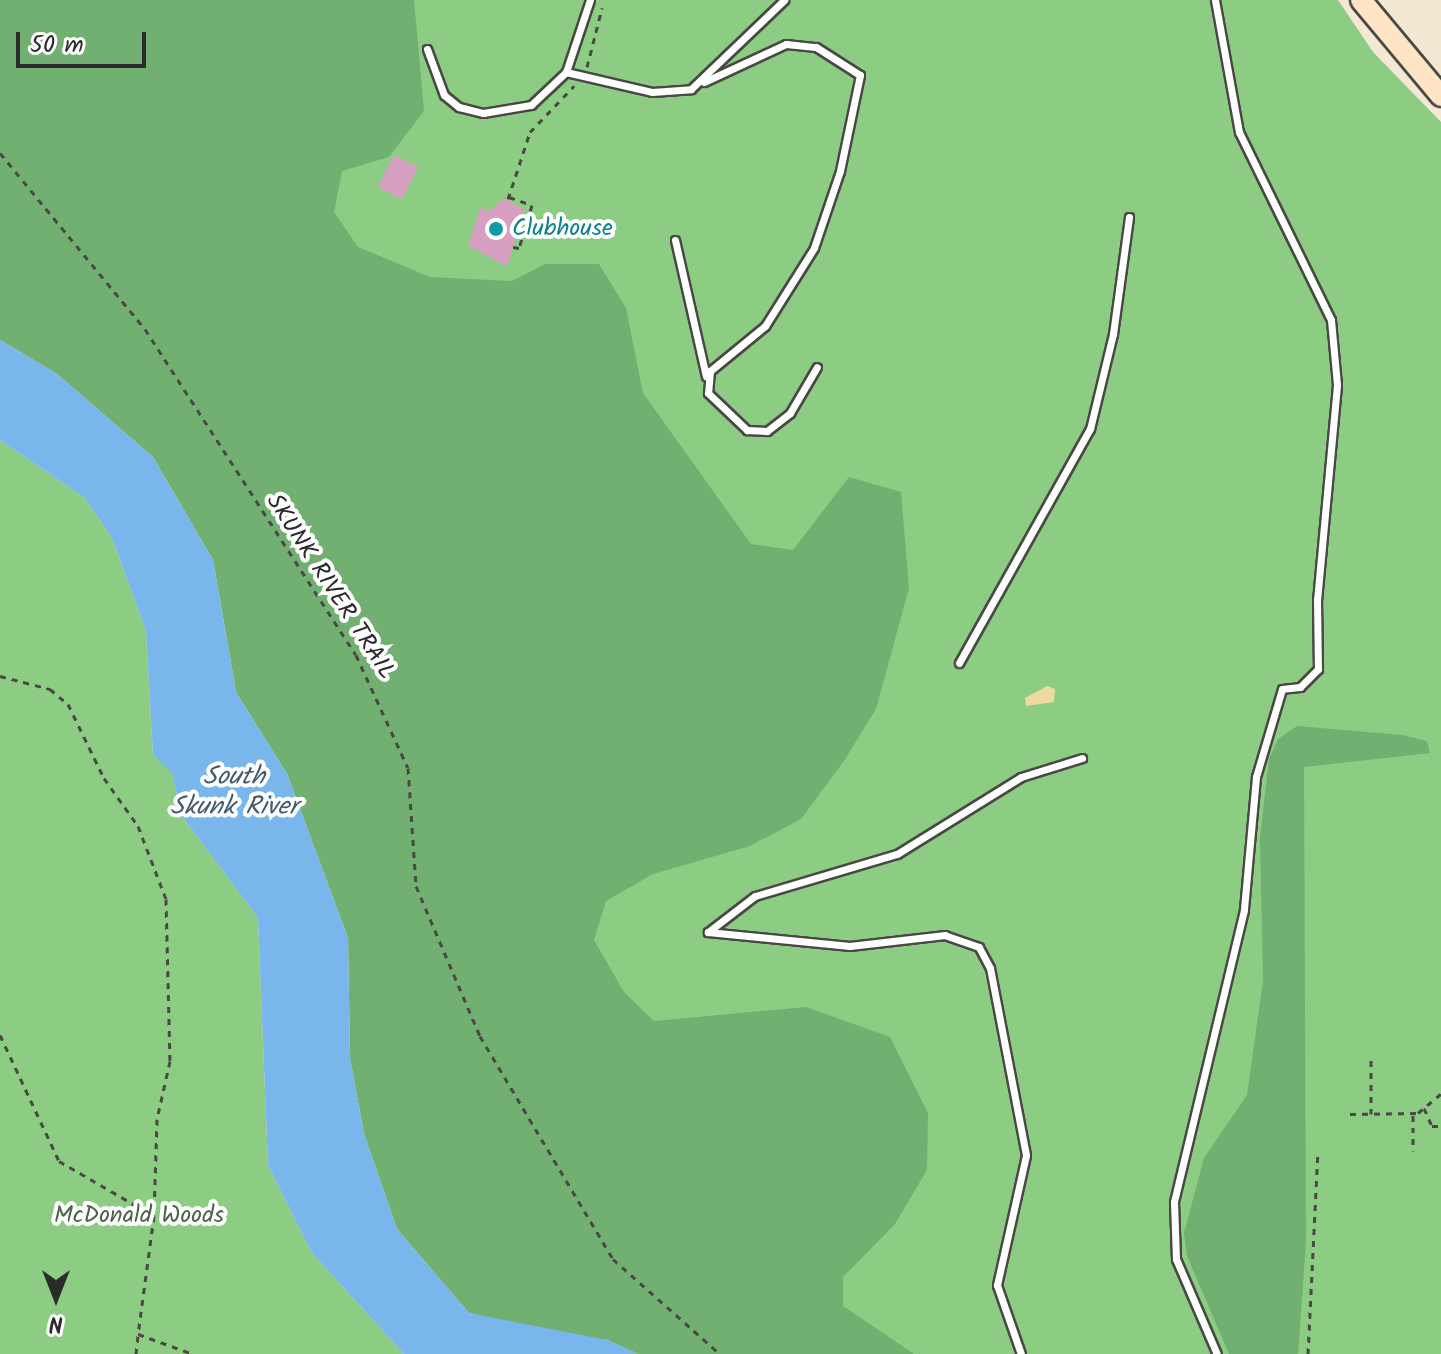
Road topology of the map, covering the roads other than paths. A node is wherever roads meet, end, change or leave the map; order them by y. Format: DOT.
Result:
graph roads {
  1 [pos="590,0"];
  2 [pos="784,0"];
  3 [pos="1215,0"];
  4 [pos="1361,0"];
  5 [pos="427,49"];
  6 [pos="566,72"];
  7 [pos="704,82"];
  8 [pos="1441,96"];
  9 [pos="1129,217"];
  10 [pos="675,240"];
  11 [pos="817,367"];
  12 [pos="706,379"];
  13 [pos="959,663"];
  14 [pos="1082,758"];
  15 [pos="1021,1354"];
  16 [pos="1217,1354"];
  1 -- 6 [label="lane"];
  2 -- 7 [label="lane"];
  3 -- 16 [label="lane"];
  4 -- 8 [label="main road"];
  5 -- 6 [label="lane"];
  6 -- 7 [label="lane"];
  7 -- 12 [label="lane"];
  9 -- 13 [label="lane"];
  10 -- 12 [label="lane"];
  11 -- 12 [label="lane"];
  14 -- 15 [label="lane"];
}
